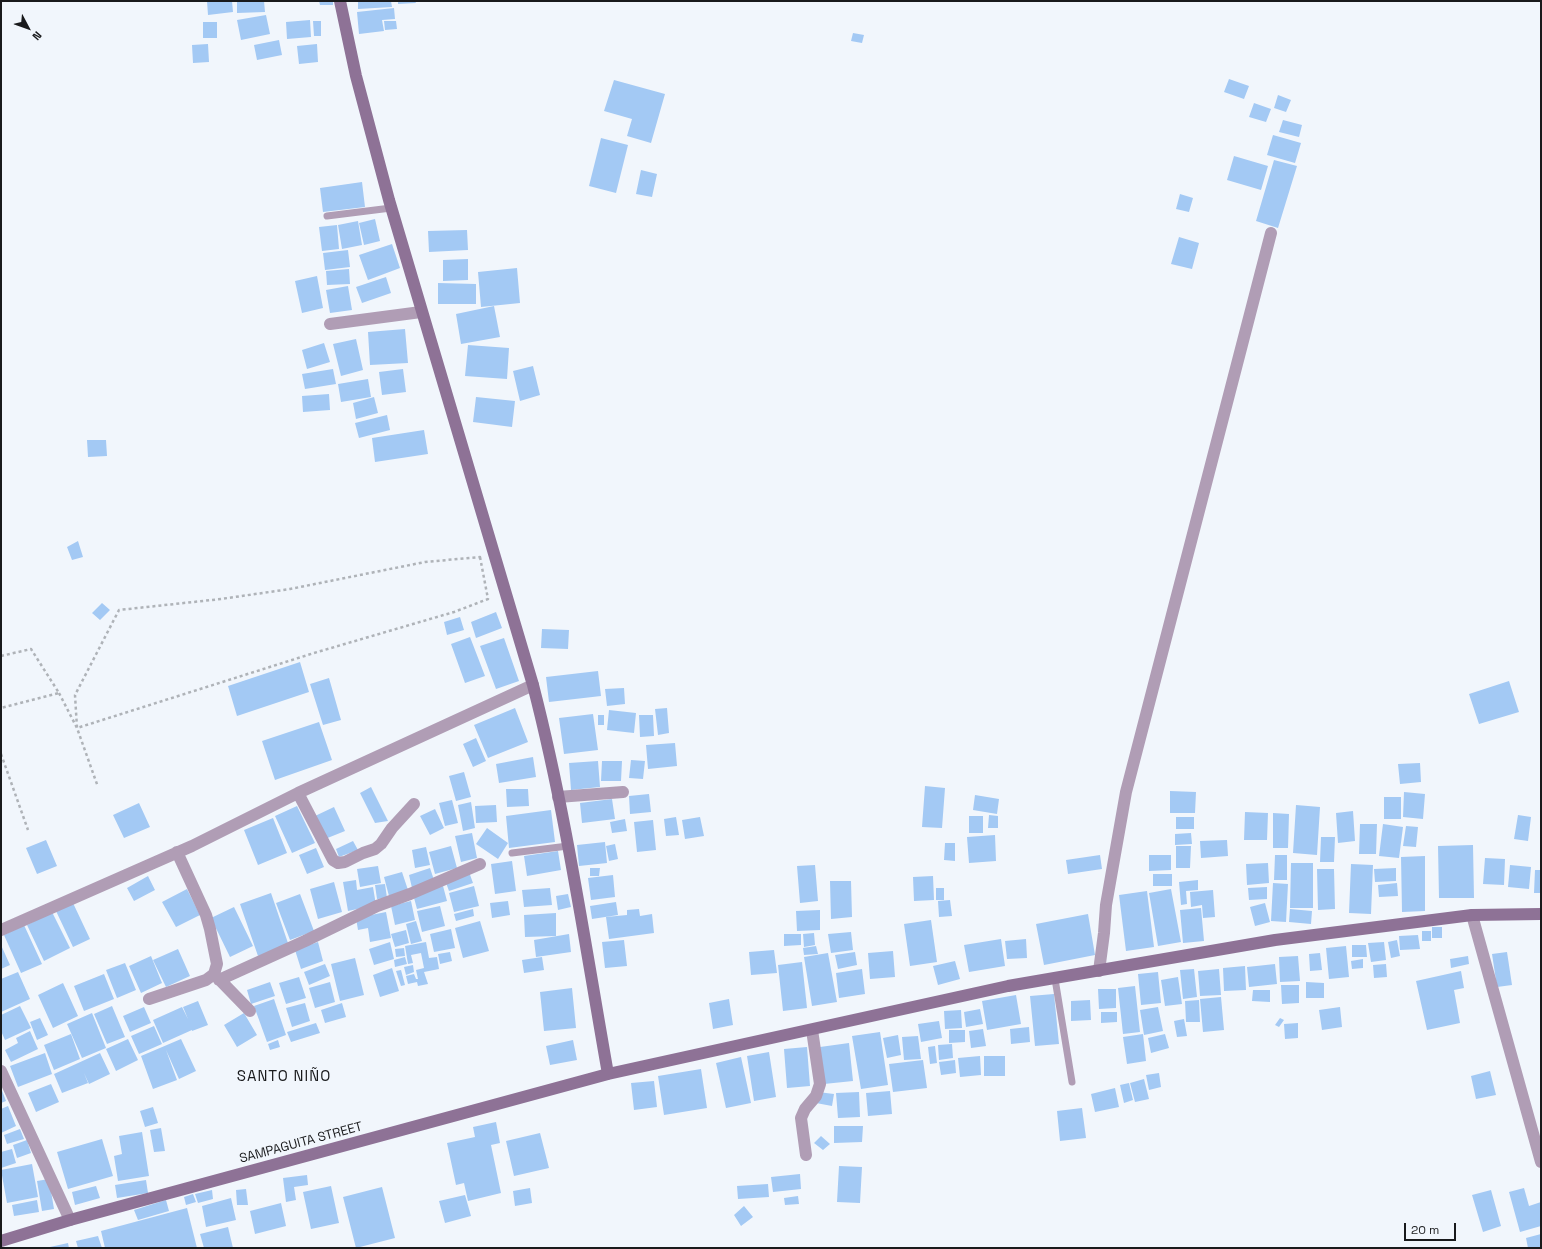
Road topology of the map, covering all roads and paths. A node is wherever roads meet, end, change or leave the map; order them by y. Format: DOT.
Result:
graph roads {
  1 [pos="340,1"];
  2 [pos="391,208"];
  3 [pos="327,216"];
  4 [pos="1271,233"];
  5 [pos="421,312"];
  6 [pos="330,324"];
  7 [pos="1,656"];
  8 [pos="533,685"];
  9 [pos="59,693"];
  10 [pos="1,708"];
  11 [pos="77,728"];
  12 [pos="1,754"];
  13 [pos="98,787"];
  14 [pos="623,792"];
  15 [pos="298,793"];
  16 [pos="558,797"];
  17 [pos="414,804"];
  18 [pos="28,830"];
  19 [pos="568,846"];
  20 [pos="177,852"];
  21 [pos="512,853"];
  22 [pos="480,864"];
  23 [pos="1541,914"];
  24 [pos="1472,915"];
  25 [pos="1,930"];
  26 [pos="1099,971"];
  27 [pos="216,977"];
  28 [pos="1055,979"];
  29 [pos="149,1000"];
  30 [pos="250,1012"];
  31 [pos="812,1030"];
  32 [pos="1,1071"];
  33 [pos="608,1074"];
  34 [pos="1072,1082"];
  35 [pos="806,1155"];
  36 [pos="1541,1162"];
  37 [pos="70,1220"];
  38 [pos="1,1241"];
  1 -- 2 [label="street"];
  2 -- 3 [label="lane"];
  2 -- 5 [label="street"];
  4 -- 26 [label="street"];
  5 -- 6 [label="street"];
  5 -- 8 [label="street"];
  7 -- 9 [label="path"];
  8 -- 15 [label="street"];
  8 -- 16 [label="street"];
  9 -- 10 [label="path"];
  9 -- 11 [label="path"];
  11 -- 11 [label="path"];
  11 -- 13 [label="path"];
  12 -- 18 [label="path"];
  14 -- 16 [label="street"];
  15 -- 17 [label="street"];
  15 -- 20 [label="street"];
  16 -- 19 [label="street"];
  19 -- 21 [label="lane"];
  19 -- 33 [label="street"];
  20 -- 25 [label="street"];
  20 -- 27 [label="street"];
  22 -- 27 [label="street"];
  23 -- 24 [label="street, SAMPAGUITA STREET"];
  24 -- 26 [label="street, SAMPAGUITA STREET"];
  24 -- 36 [label="street"];
  26 -- 28 [label="street, SAMPAGUITA STREET"];
  27 -- 29 [label="street"];
  27 -- 30 [label="street"];
  28 -- 31 [label="street, SAMPAGUITA STREET"];
  28 -- 34 [label="lane"];
  31 -- 33 [label="street, SAMPAGUITA STREET"];
  31 -- 35 [label="street"];
  32 -- 37 [label="street"];
  33 -- 37 [label="street, SAMPAGUITA STREET"];
  37 -- 38 [label="street, SAMPAGUITA STREET"];
}
